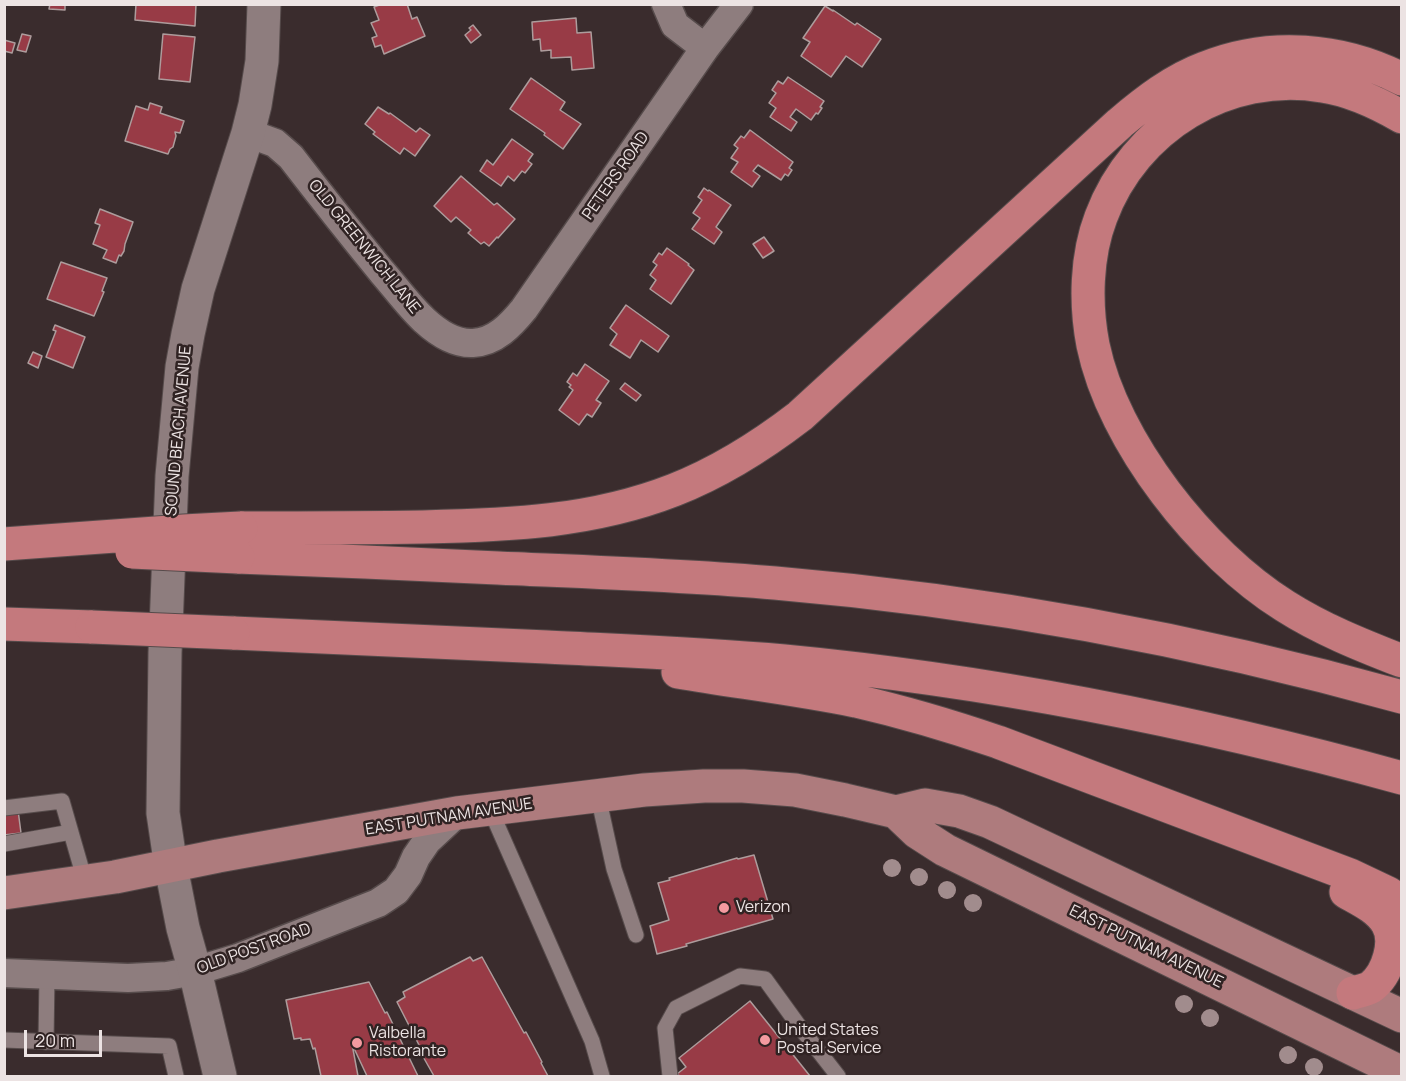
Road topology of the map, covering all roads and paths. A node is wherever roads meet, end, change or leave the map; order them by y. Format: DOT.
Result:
graph roads {
  1 [pos="264,4"];
  2 [pos="666,4"];
  3 [pos="739,4"];
  4 [pos="705,48"];
  5 [pos="1401,79"];
  6 [pos="1401,117"];
  7 [pos="248,133"];
  8 [pos="487,340"];
  9 [pos="239,542"];
  10 [pos="4,545"];
  11 [pos="4,624"];
  12 [pos="504,645"];
  13 [pos="1401,661"];
  14 [pos="1401,696"];
  15 [pos="1401,778"];
  16 [pos="598,796"];
  17 [pos="4,808"];
  18 [pos="490,809"];
  19 [pos="897,812"];
  20 [pos="457,813"];
  21 [pos="1214,824"];
  22 [pos="70,832"];
  23 [pos="4,844"];
  24 [pos="171,867"];
  25 [pos="85,881"];
  26 [pos="4,893"];
  27 [pos="1401,902"];
  28 [pos="636,935"];
  29 [pos="195,971"];
  30 [pos="4,973"];
  31 [pos="47,975"];
  32 [pos="1353,993"];
  33 [pos="1401,1016"];
  34 [pos="4,1040"];
  35 [pos="46,1042"];
  36 [pos="1401,1072"];
  37 [pos="176,1077"];
  38 [pos="220,1077"];
  39 [pos="602,1077"];
  40 [pos="670,1077"];
  41 [pos="838,1077"];
  1 -- 7 [label="street, SOUND BEACH AVENUE"];
  2 -- 4 [label="street"];
  3 -- 4 [label="street, PETERS ROAD"];
  4 -- 8 [label="street, PETERS ROAD"];
  5 -- 9 [label="highway"];
  6 -- 13 [label="highway"];
  7 -- 8 [label="street, OLD GREENWICH LANE"];
  7 -- 24 [label="street, SOUND BEACH AVENUE"];
  9 -- 10 [label="highway, bridge"];
  9 -- 14 [label="highway"];
  11 -- 12 [label="highway, bridge"];
  12 -- 15 [label="highway"];
  12 -- 21 [label="highway"];
  16 -- 18 [label="main road, EAST PUTNAM AVENUE"];
  16 -- 19 [label="main road, EAST PUTNAM AVENUE"];
  16 -- 28 [label="lane"];
  17 -- 22 [label="lane"];
  18 -- 20 [label="main road, EAST PUTNAM AVENUE"];
  18 -- 39 [label="lane"];
  19 -- 32 [label="main road, EAST PUTNAM AVENUE"];
  19 -- 36 [label="main road, EAST PUTNAM AVENUE"];
  20 -- 24 [label="main road, EAST PUTNAM AVENUE"];
  20 -- 29 [label="street, OLD POST ROAD"];
  21 -- 27 [label="highway"];
  21 -- 32 [label="highway"];
  22 -- 23 [label="lane"];
  22 -- 25 [label="lane"];
  24 -- 25 [label="main road, EAST PUTNAM AVENUE"];
  24 -- 29 [label="street, SOUND BEACH AVENUE"];
  25 -- 26 [label="main road, EAST PUTNAM AVENUE"];
  29 -- 31 [label="street, OLD POST ROAD"];
  29 -- 38 [label="street, SOUND BEACH AVENUE"];
  30 -- 31 [label="street, OLD POST ROAD"];
  31 -- 35 [label="lane"];
  32 -- 33 [label="main road, EAST PUTNAM AVENUE"];
  34 -- 35 [label="lane"];
  35 -- 37 [label="lane"];
  40 -- 41 [label="lane"];
}
